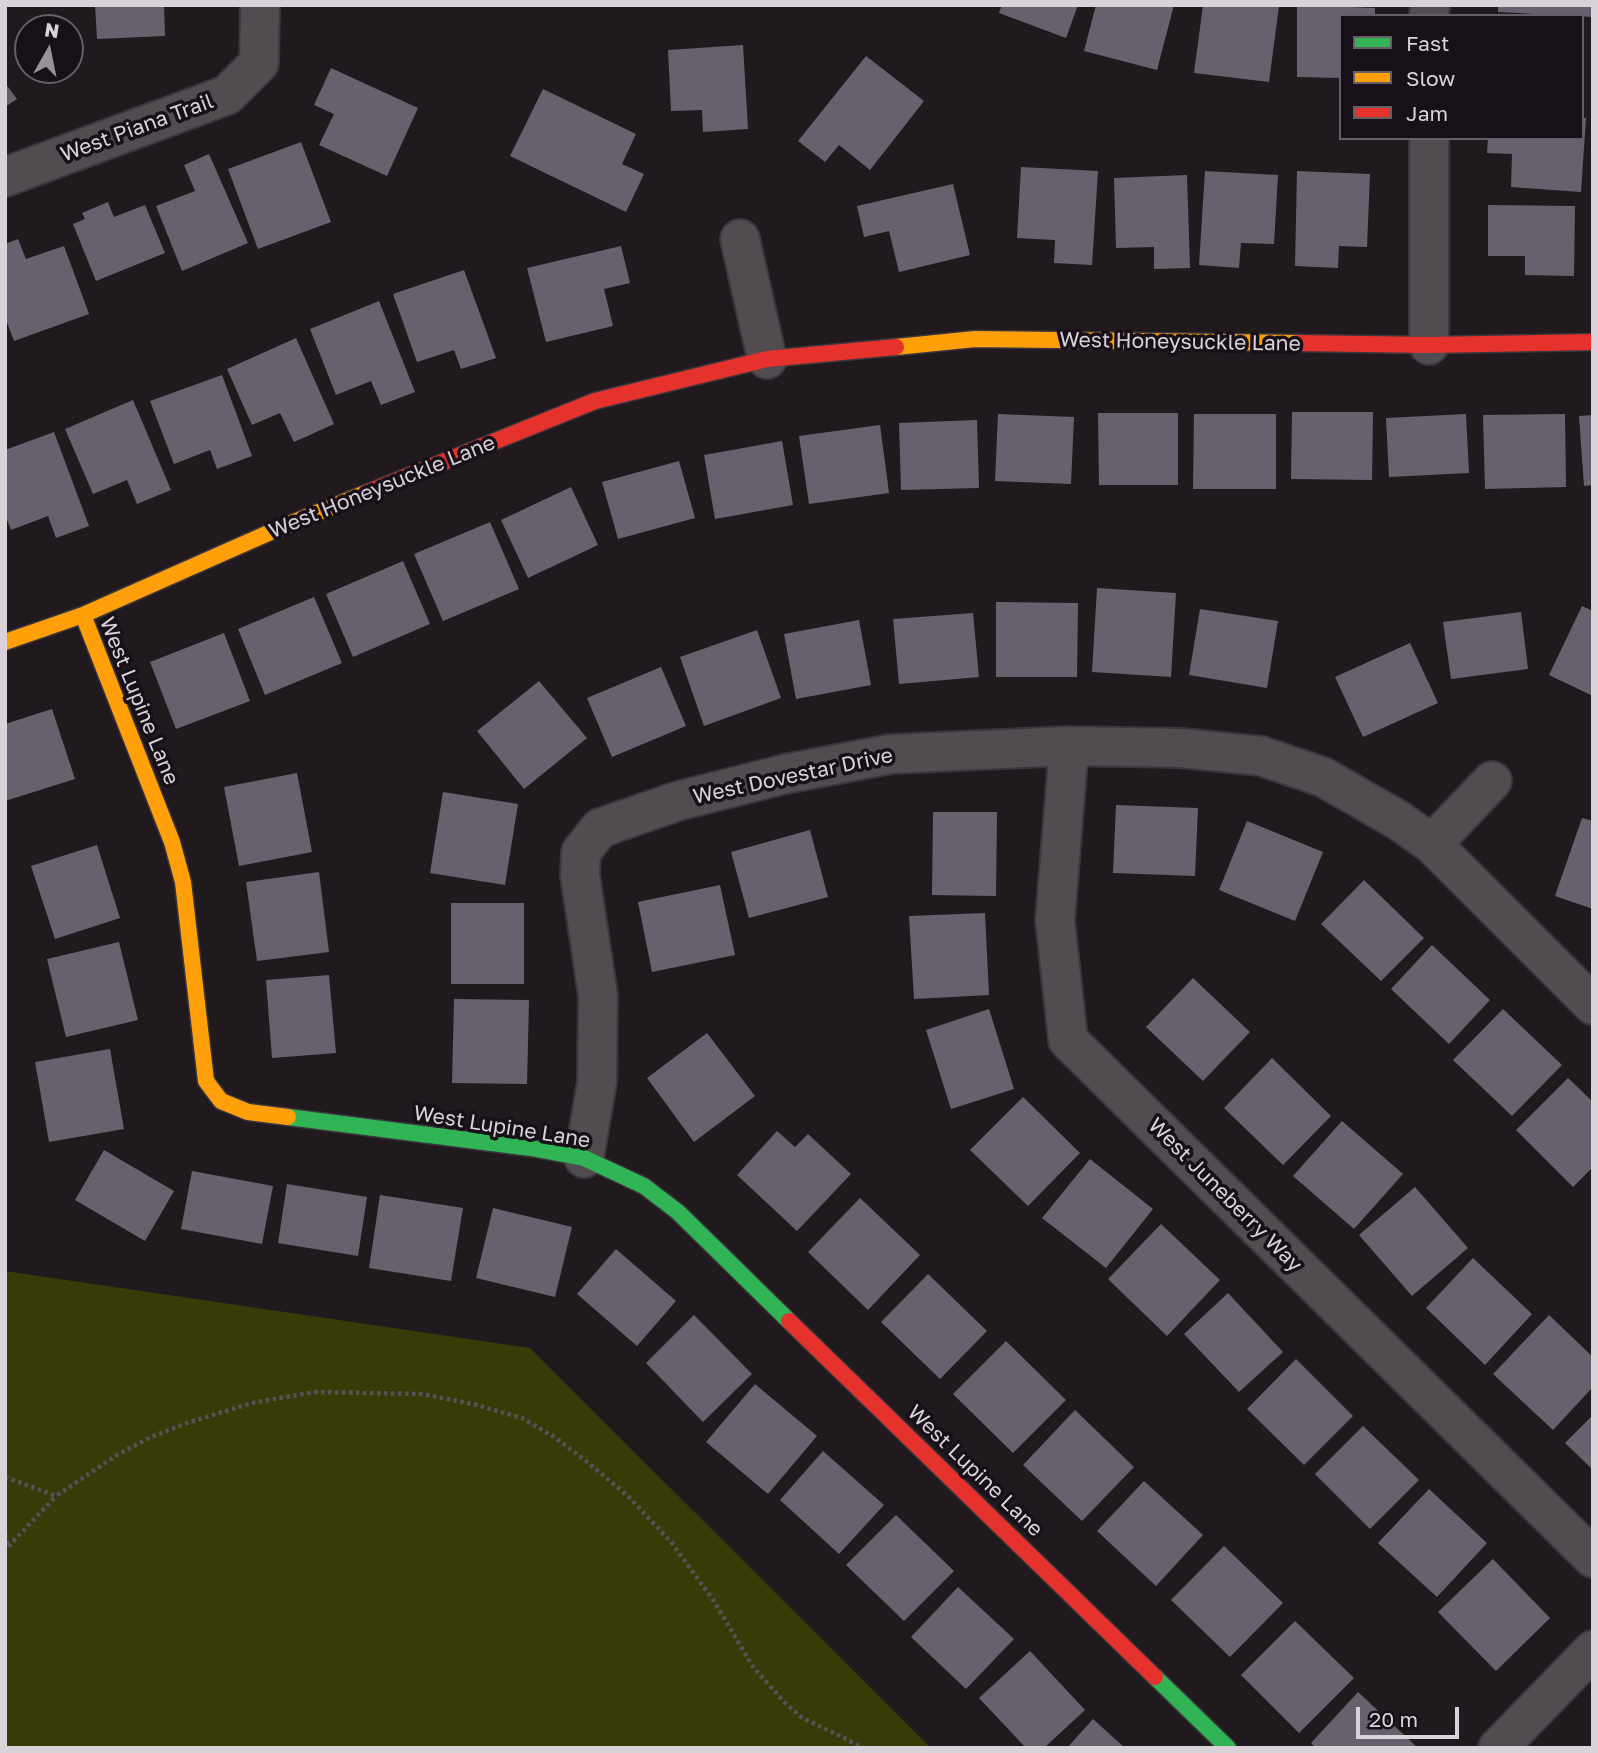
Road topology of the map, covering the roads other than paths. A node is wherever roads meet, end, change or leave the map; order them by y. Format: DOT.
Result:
graph roads {
  1 [pos="260,5"];
  2 [pos="1429,140"];
  3 [pos="5,177"];
  4 [pos="740,239"];
  5 [pos="1593,342"];
  6 [pos="1429,345"];
  7 [pos="767,359"];
  8 [pos="83,615"];
  9 [pos="5,642"];
  10 [pos="1069,746"];
  11 [pos="1492,781"];
  12 [pos="1432,844"];
  13 [pos="1593,1005"];
  14 [pos="584,1158"];
  15 [pos="1593,1558"];
  16 [pos="1593,1650"];
  17 [pos="1228,1748"];
  18 [pos="1498,1748"];
  1 -- 3 [label="street, West Piana Trail"];
  2 -- 6 [label="street"];
  4 -- 7 [label="street"];
  5 -- 6 [label="street, West Honeysuckle Lane"];
  6 -- 7 [label="street, West Honeysuckle Lane"];
  7 -- 8 [label="street, West Honeysuckle Lane"];
  8 -- 9 [label="street, West Honeysuckle Lane"];
  8 -- 14 [label="street, West Lupine Lane"];
  10 -- 12 [label="street, West Dovestar Drive"];
  10 -- 14 [label="street, West Dovestar Drive"];
  10 -- 15 [label="street, West Juneberry Way"];
  11 -- 12 [label="street"];
  12 -- 13 [label="street, West Dovestar Drive"];
  14 -- 17 [label="street, West Lupine Lane"];
  16 -- 18 [label="street"];
}
